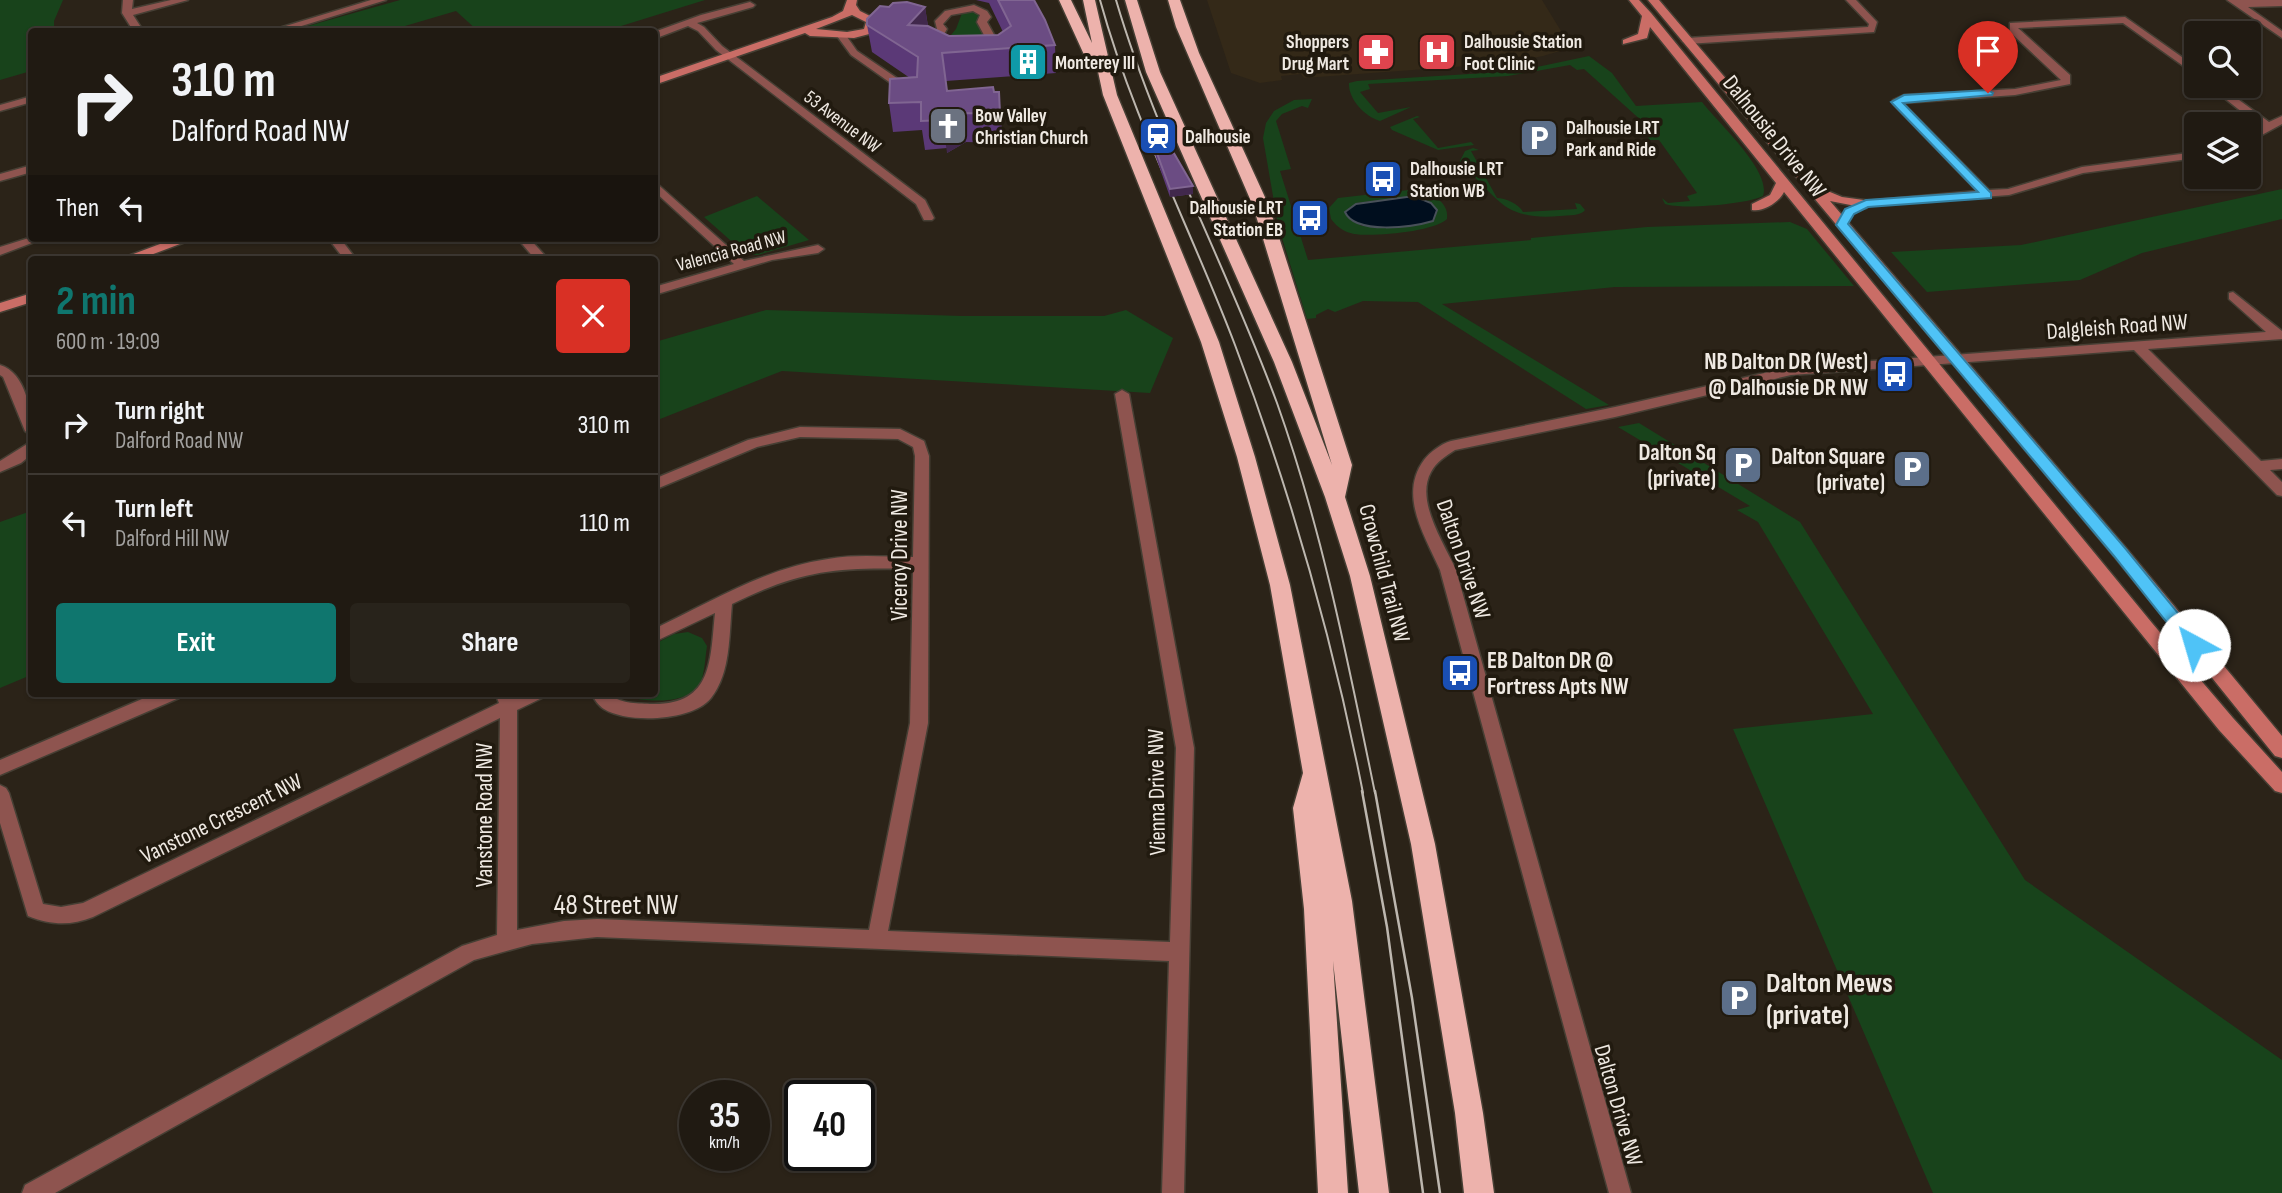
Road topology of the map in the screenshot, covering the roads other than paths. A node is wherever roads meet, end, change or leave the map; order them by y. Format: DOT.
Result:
graph roads {
  1 [pos="128,0"];
  2 [pos="183,0"];
  3 [pos="381,0"];
  4 [pos="1065,0"];
  5 [pos="1089,0"];
  6 [pos="1131,0"];
  7 [pos="1174,0"];
  8 [pos="1634,0"];
  9 [pos="1653,0"];
  10 [pos="1851,0"];
  11 [pos="2235,2"];
  12 [pos="851,3"];
  13 [pos="2282,3"];
  14 [pos="750,5"];
  15 [pos="127,13"];
  16 [pos="1647,15"];
  17 [pos="836,19"];
  18 [pos="926,22"];
  19 [pos="938,23"];
  20 [pos="691,24"];
  21 [pos="136,28"];
  22 [pos="284,28"];
  23 [pos="830,32"];
  24 [pos="658,35"];
  25 [pos="2282,35"];
  26 [pos="845,40"];
  27 [pos="1687,41"];
  28 [pos="772,42"];
  29 [pos="1627,42"];
  30 [pos="731,57"];
  31 [pos="2184,63"];
  32 [pos="658,81"];
  33 [pos="906,89"];
  34 [pos="1110,95"];
  35 [pos="2230,98"];
  36 [pos="28,100"];
  37 [pos="0,108"];
  38 [pos="2282,119"];
  39 [pos="2268,127"];
  40 [pos="2261,131"];
  41 [pos="2184,157"];
  42 [pos="28,169"];
  43 [pos="0,177"];
  44 [pos="1783,181"];
  45 [pos="1810,187"];
  46 [pos="658,188"];
  47 [pos="1987,195"];
  48 [pos="1866,204"];
  49 [pos="1757,207"];
  50 [pos="928,218"];
  51 [pos="1842,225"];
  52 [pos="28,242"];
  53 [pos="181,242"];
  54 [pos="193,242"];
  55 [pos="337,242"];
  56 [pos="527,242"];
  57 [pos="818,249"];
  58 [pos="0,251"];
  59 [pos="152,256"];
  60 [pos="348,256"];
  61 [pos="539,256"];
  62 [pos="742,265"];
  63 [pos="658,290"];
  64 [pos="28,292"];
  65 [pos="2233,296"];
  66 [pos="28,298"];
  67 [pos="0,302"];
  68 [pos="0,308"];
  69 [pos="2279,335"];
  70 [pos="2138,346"];
  71 [pos="1955,358"];
  72 [pos="1928,359"];
  73 [pos="0,369"];
  74 [pos="1122,394"];
  75 [pos="28,421"];
  76 [pos="28,450"];
  77 [pos="2282,464"];
  78 [pos="2258,466"];
  79 [pos="0,467"];
  80 [pos="658,483"];
  81 [pos="2282,491"];
  82 [pos="1335,497"];
  83 [pos="922,563"];
  84 [pos="724,603"];
  85 [pos="658,634"];
  86 [pos="164,697"];
  87 [pos="602,697"];
  88 [pos="506,699"];
  89 [pos="2282,750"];
  90 [pos="0,768"];
  91 [pos="1313,771"];
  92 [pos="2282,785"];
  93 [pos="0,793"];
  94 [pos="508,938"];
  95 [pos="877,939"];
  96 [pos="1179,953"];
  97 [pos="33,1193"];
  98 [pos="1173,1193"];
  99 [pos="1333,1193"];
  100 [pos="1374,1193"];
  101 [pos="1479,1193"];
  102 [pos="1620,1193"];
  1 -- 15 [label="street"];
  2 -- 15 [label="street"];
  3 -- 22 [label="street"];
  4 -- 34 [label="highway"];
  5 -- 34 [label="highway"];
  6 -- 82 [label="highway, Crowchild Trail NW"];
  7 -- 82 [label="highway"];
  8 -- 16 [label="street, Dalhousie Drive NW"];
  9 -- 27 [label="street, Dalhousie Drive NW"];
  10 -- 27 [label="street"];
  11 -- 13 [label="street"];
  11 -- 25 [label="street"];
  12 -- 17 [label="street"];
  12 -- 26 [label="street"];
  14 -- 20 [label="street"];
  15 -- 21 [label="street"];
  16 -- 29 [label="street"];
  16 -- 44 [label="street, Dalhousie Drive NW"];
  17 -- 23 [label="street"];
  17 -- 28 [label="street"];
  18 -- 19 [label="street"];
  19 -- 19 [label="street"];
  20 -- 24 [label="street"];
  20 -- 30 [label="street, 53 Avenue NW"];
  23 -- 26 [label="street"];
  23 -- 28 [label="street"];
  26 -- 33 [label="street"];
  27 -- 45 [label="street, Dalhousie Drive NW"];
  28 -- 30 [label="street"];
  30 -- 32 [label="street"];
  30 -- 50 [label="street, 53 Avenue NW"];
  31 -- 47 [label="street"];
  34 -- 91 [label="highway"];
  35 -- 39 [label="street"];
  36 -- 37 [label="street"];
  38 -- 39 [label="street"];
  39 -- 40 [label="street"];
  41 -- 47 [label="street"];
  42 -- 43 [label="street"];
  44 -- 49 [label="street"];
  44 -- 72 [label="street, Dalhousie Drive NW"];
  45 -- 48 [label="street"];
  45 -- 51 [label="street, Dalhousie Drive NW"];
  46 -- 62 [label="street"];
  47 -- 48 [label="street"];
  48 -- 51 [label="street"];
  51 -- 71 [label="street, Dalhousie Drive NW"];
  52 -- 58 [label="street"];
  53 -- 59 [label="street"];
  54 -- 59 [label="street"];
  55 -- 60 [label="street"];
  56 -- 61 [label="street"];
  57 -- 62 [label="street, Valencia Road NW"];
  62 -- 63 [label="street, Valencia Road NW"];
  64 -- 67 [label="street"];
  65 -- 69 [label="street"];
  66 -- 68 [label="street"];
  69 -- 70 [label="street, Dalgleish Road NW"];
  70 -- 71 [label="street, Dalgleish Road NW"];
  70 -- 78 [label="street"];
  71 -- 72 [label="street, Dalton Drive NW"];
  71 -- 89 [label="street, Dalhousie Drive NW"];
  72 -- 92 [label="street, Dalhousie Drive NW"];
  72 -- 102 [label="street, Dalton Drive NW"];
  73 -- 75 [label="street"];
  74 -- 96 [label="street, Vienna Drive NW"];
  76 -- 79 [label="street"];
  77 -- 78 [label="street"];
  78 -- 81 [label="street"];
  80 -- 83 [label="street, Viceroy Drive NW"];
  82 -- 101 [label="highway, Crowchild Trail NW"];
  83 -- 84 [label="street"];
  83 -- 95 [label="street, Viceroy Drive NW"];
  84 -- 85 [label="street"];
  84 -- 87 [label="street"];
  86 -- 90 [label="street"];
  88 -- 93 [label="street, Vanstone Crescent NW"];
  88 -- 94 [label="street, Vanstone Road NW"];
  91 -- 99 [label="highway"];
  91 -- 100 [label="highway"];
  94 -- 95 [label="street, 48 Street NW"];
  94 -- 97 [label="street, 48 Street NW"];
  95 -- 96 [label="street, 48 Street NW"];
  96 -- 98 [label="street, Vienna Drive NW"];
}
